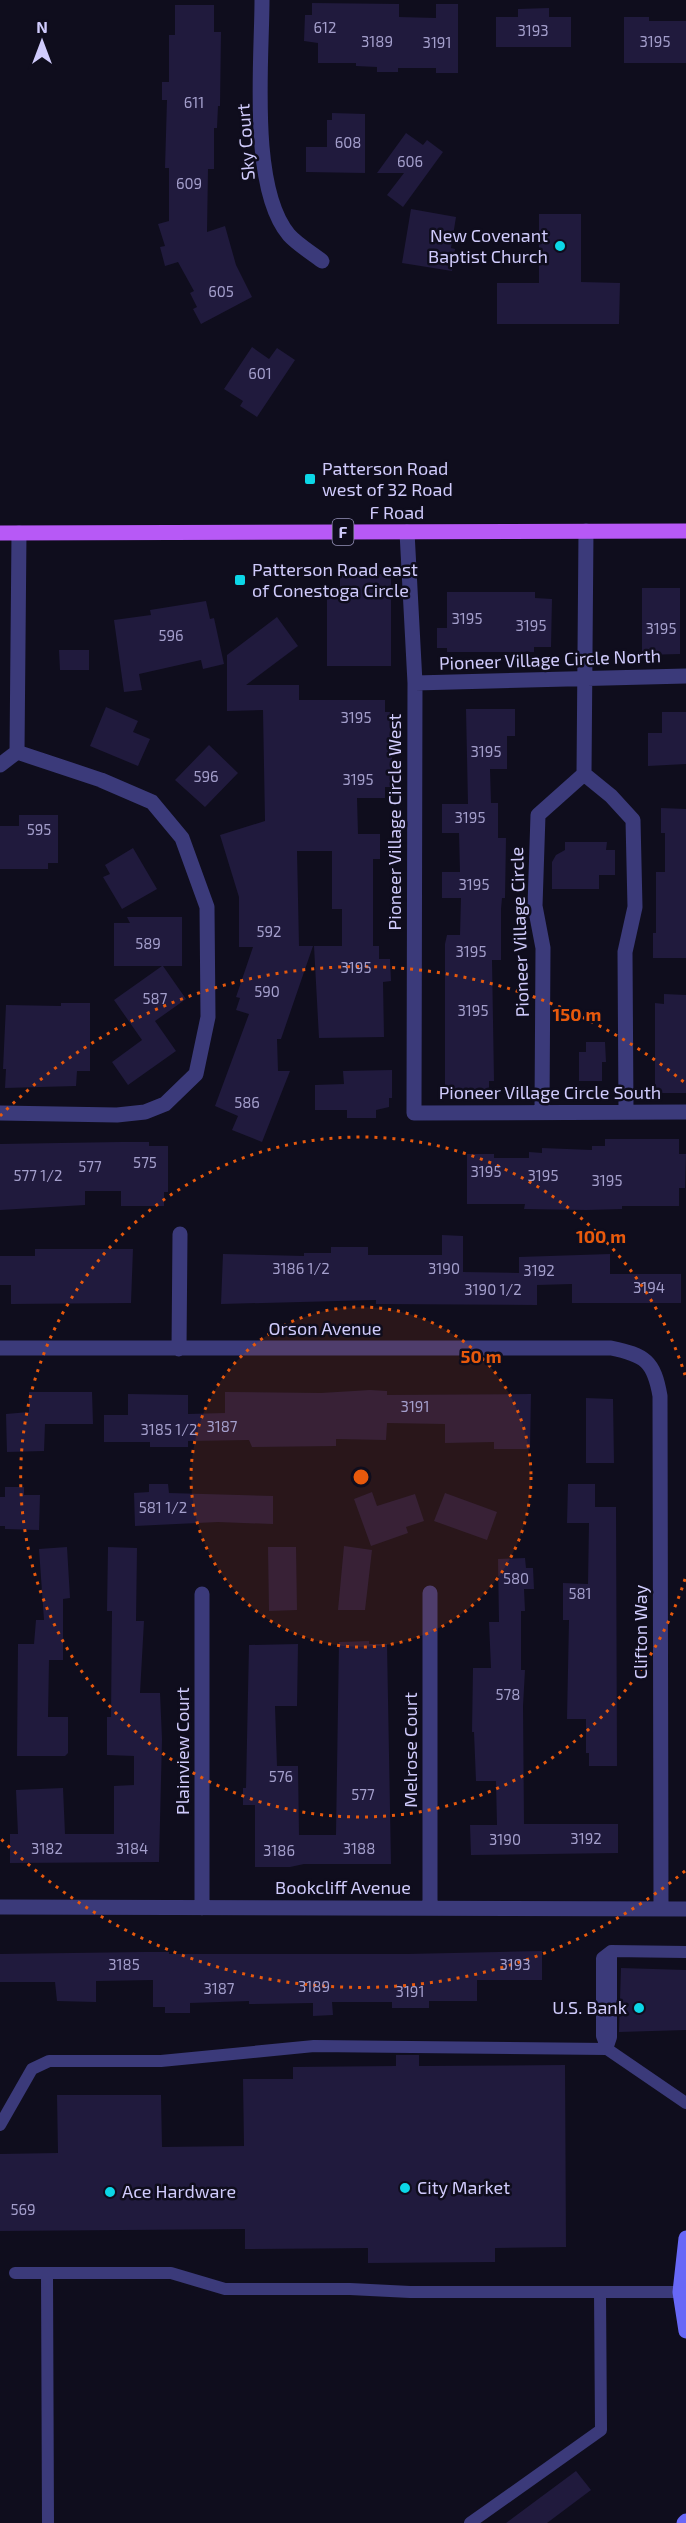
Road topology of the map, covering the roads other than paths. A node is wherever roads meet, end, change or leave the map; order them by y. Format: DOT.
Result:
graph roads {
  1 [pos="262,0"];
  2 [pos="322,261"];
  3 [pos="586,531"];
  4 [pos="686,531"];
  5 [pos="407,532"];
  6 [pos="0,533"];
  7 [pos="19,533"];
  8 [pos="686,676"];
  9 [pos="585,677"];
  10 [pos="415,683"];
  11 [pos="17,752"];
  12 [pos="0,765"];
  13 [pos="584,774"];
  14 [pos="542,1111"];
  15 [pos="627,1111"];
  16 [pos="686,1112"];
  17 [pos="0,1113"];
  18 [pos="414,1113"];
  19 [pos="180,1233"];
  20 [pos="0,1348"];
  21 [pos="179,1349"];
  22 [pos="648,1360"];
  23 [pos="430,1593"];
  24 [pos="202,1594"];
  25 [pos="0,1907"];
  26 [pos="430,1907"];
  27 [pos="662,1907"];
  28 [pos="202,1908"];
  29 [pos="686,1909"];
  30 [pos="686,1952"];
  31 [pos="606,2000"];
  32 [pos="606,2016"];
  33 [pos="607,2049"];
  34 [pos="686,2103"];
  35 [pos="0,2125"];
  36 [pos="686,2238"];
  37 [pos="15,2273"];
  38 [pos="47,2273"];
  39 [pos="600,2292"];
  40 [pos="680,2292"];
  41 [pos="686,2331"];
  42 [pos="48,2523"];
  43 [pos="470,2523"];
  1 -- 2 [label="street, Sky Court"];
  3 -- 4 [label="main road, F Road / F"];
  3 -- 5 [label="main road, F Road / F"];
  3 -- 9 [label="street"];
  5 -- 7 [label="main road, F Road / F"];
  5 -- 10 [label="street, Pioneer Village Circle West"];
  6 -- 7 [label="main road, F Road / F"];
  7 -- 11 [label="street"];
  8 -- 9 [label="street, Pioneer Village Circle North"];
  9 -- 10 [label="street, Pioneer Village Circle North"];
  9 -- 13 [label="street"];
  10 -- 18 [label="street, Pioneer Village Circle West"];
  11 -- 12 [label="street"];
  11 -- 17 [label="street"];
  13 -- 14 [label="street, Pioneer Village Circle"];
  13 -- 15 [label="street"];
  14 -- 15 [label="street, Pioneer Village Circle South"];
  14 -- 18 [label="street, Pioneer Village Circle South"];
  15 -- 16 [label="street, Pioneer Village Circle South"];
  19 -- 21 [label="street"];
  20 -- 21 [label="street, Orson Avenue"];
  21 -- 22 [label="street, Orson Avenue"];
  22 -- 27 [label="street, Clifton Way"];
  23 -- 26 [label="street, Melrose Court"];
  24 -- 28 [label="street, Plainview Court"];
  25 -- 28 [label="street, Bookcliff Avenue"];
  26 -- 27 [label="street, Bookcliff Avenue"];
  26 -- 28 [label="street, Bookcliff Avenue"];
  27 -- 29 [label="street, Bookcliff Avenue"];
  30 -- 31 [label="lane"];
  32 -- 33 [label="lane"];
  33 -- 34 [label="lane"];
  33 -- 35 [label="lane"];
  36 -- 40 [label="street"];
  37 -- 38 [label="lane"];
  38 -- 39 [label="lane"];
  38 -- 42 [label="lane"];
  39 -- 40 [label="lane"];
  39 -- 43 [label="lane"];
  40 -- 41 [label="street"];
}
